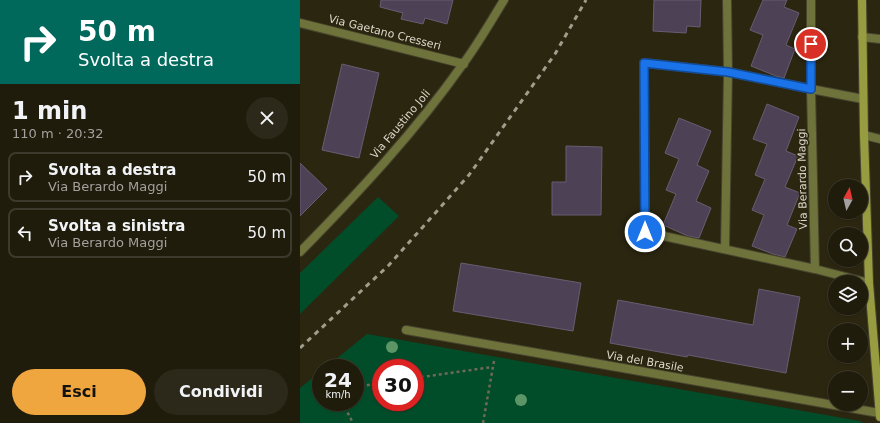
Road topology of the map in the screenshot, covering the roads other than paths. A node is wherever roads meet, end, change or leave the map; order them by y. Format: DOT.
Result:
graph roads {
  1 [pos="504,0"];
  2 [pos="727,0"];
  3 [pos="811,0"];
  4 [pos="862,0"];
  5 [pos="300,23"];
  6 [pos="862,37"];
  7 [pos="880,39"];
  8 [pos="464,64"];
  9 [pos="728,72"];
  10 [pos="811,89"];
  11 [pos="863,99"];
  12 [pos="864,135"];
  13 [pos="880,139"];
  14 [pos="725,249"];
  15 [pos="300,252"];
  16 [pos="815,269"];
  17 [pos="869,283"];
  18 [pos="406,330"];
  19 [pos="880,415"];
  1 -- 8 [label="street, Via Faustino Joli"];
  2 -- 9 [label="street"];
  3 -- 10 [label="street, Via Berardo Maggi"];
  4 -- 6 [label="street"];
  5 -- 8 [label="street, Via Gaetano Cresseri"];
  6 -- 7 [label="street"];
  6 -- 11 [label="street"];
  8 -- 15 [label="street, Via Faustino Joli"];
  9 -- 10 [label="street"];
  9 -- 14 [label="street"];
  9 -- 14 [label="street"];
  10 -- 11 [label="street"];
  10 -- 16 [label="street, Via Berardo Maggi"];
  11 -- 12 [label="street"];
  12 -- 13 [label="street"];
  12 -- 17 [label="street"];
  14 -- 16 [label="street"];
  16 -- 17 [label="street"];
  17 -- 19 [label="street"];
  18 -- 19 [label="street, Via del Brasile"];
}
